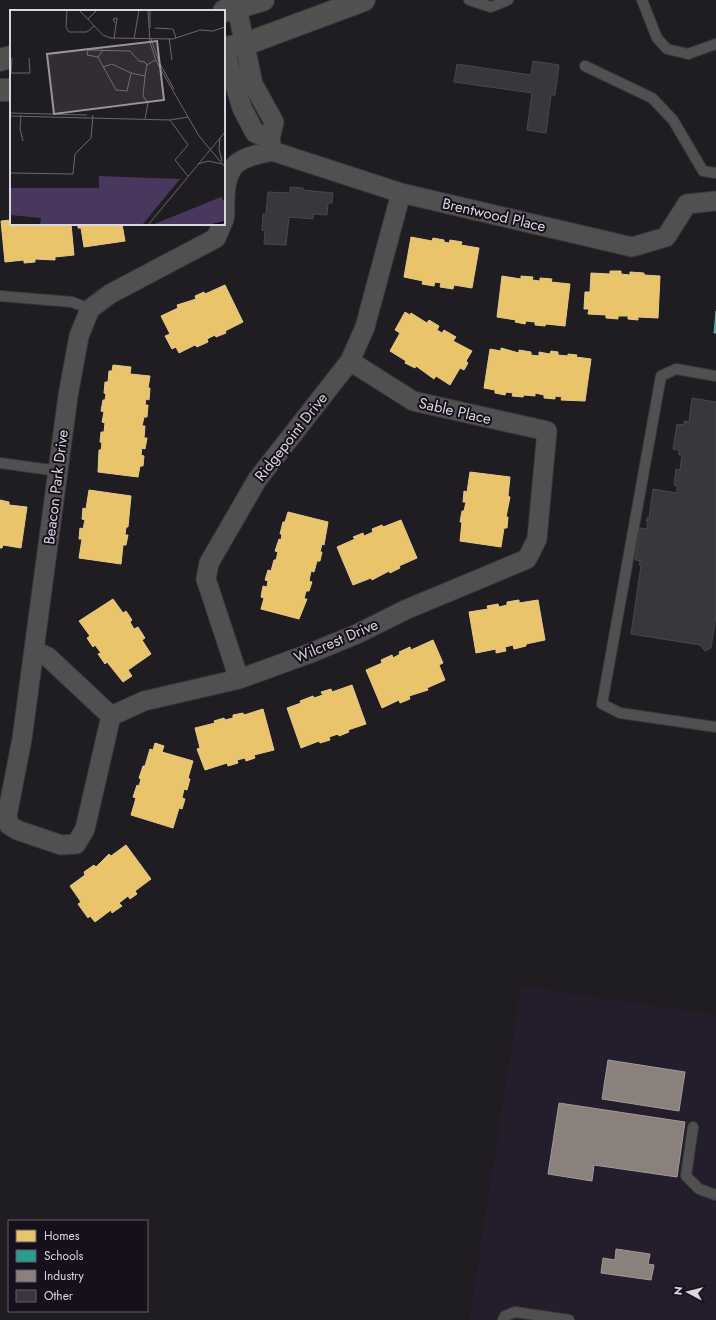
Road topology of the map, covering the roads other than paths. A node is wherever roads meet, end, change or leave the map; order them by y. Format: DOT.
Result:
graph roads {
  1 [pos="263,0"];
  2 [pos="364,0"];
  3 [pos="469,0"];
  4 [pos="508,0"];
  5 [pos="642,0"];
  6 [pos="230,9"];
  7 [pos="716,44"];
  8 [pos="230,47"];
  9 [pos="10,57"];
  10 [pos="0,60"];
  11 [pos="585,66"];
  12 [pos="271,144"];
  13 [pos="716,173"];
  14 [pos="401,194"];
  15 [pos="716,201"];
  16 [pos="225,202"];
  17 [pos="222,225"];
  18 [pos="0,296"];
  19 [pos="90,309"];
  20 [pos="350,361"];
  21 [pos="716,376"];
  22 [pos="547,431"];
  23 [pos="0,463"];
  24 [pos="58,471"];
  25 [pos="35,651"];
  26 [pos="239,679"];
  27 [pos="111,716"];
  28 [pos="716,727"];
  29 [pos="693,1128"];
  30 [pos="716,1195"];
  31 [pos="503,1320"];
  32 [pos="569,1320"];
  1 -- 6 [label="main road"];
  2 -- 8 [label="main road"];
  3 -- 4 [label="lane"];
  5 -- 7 [label="lane"];
  6 -- 8 [label="street"];
  8 -- 12 [label="street"];
  9 -- 10 [label="main road"];
  11 -- 13 [label="lane"];
  12 -- 14 [label="street, Brentwood Place"];
  12 -- 16 [label="street"];
  14 -- 15 [label="street, Brentwood Place"];
  14 -- 20 [label="street, Ridgepoint Drive"];
  17 -- 19 [label="street"];
  18 -- 19 [label="lane"];
  19 -- 24 [label="street, Beacon Park Drive"];
  20 -- 22 [label="street, Sable Place"];
  20 -- 26 [label="street, Ridgepoint Drive"];
  21 -- 28 [label="lane"];
  22 -- 26 [label="street, Wilcrest Drive"];
  23 -- 24 [label="lane"];
  24 -- 25 [label="street, Beacon Park Drive"];
  25 -- 27 [label="street"];
  25 -- 27 [label="street, Beacon Park Drive"];
  26 -- 27 [label="street, Wilcrest Drive"];
  29 -- 30 [label="lane"];
  31 -- 32 [label="lane"];
}
